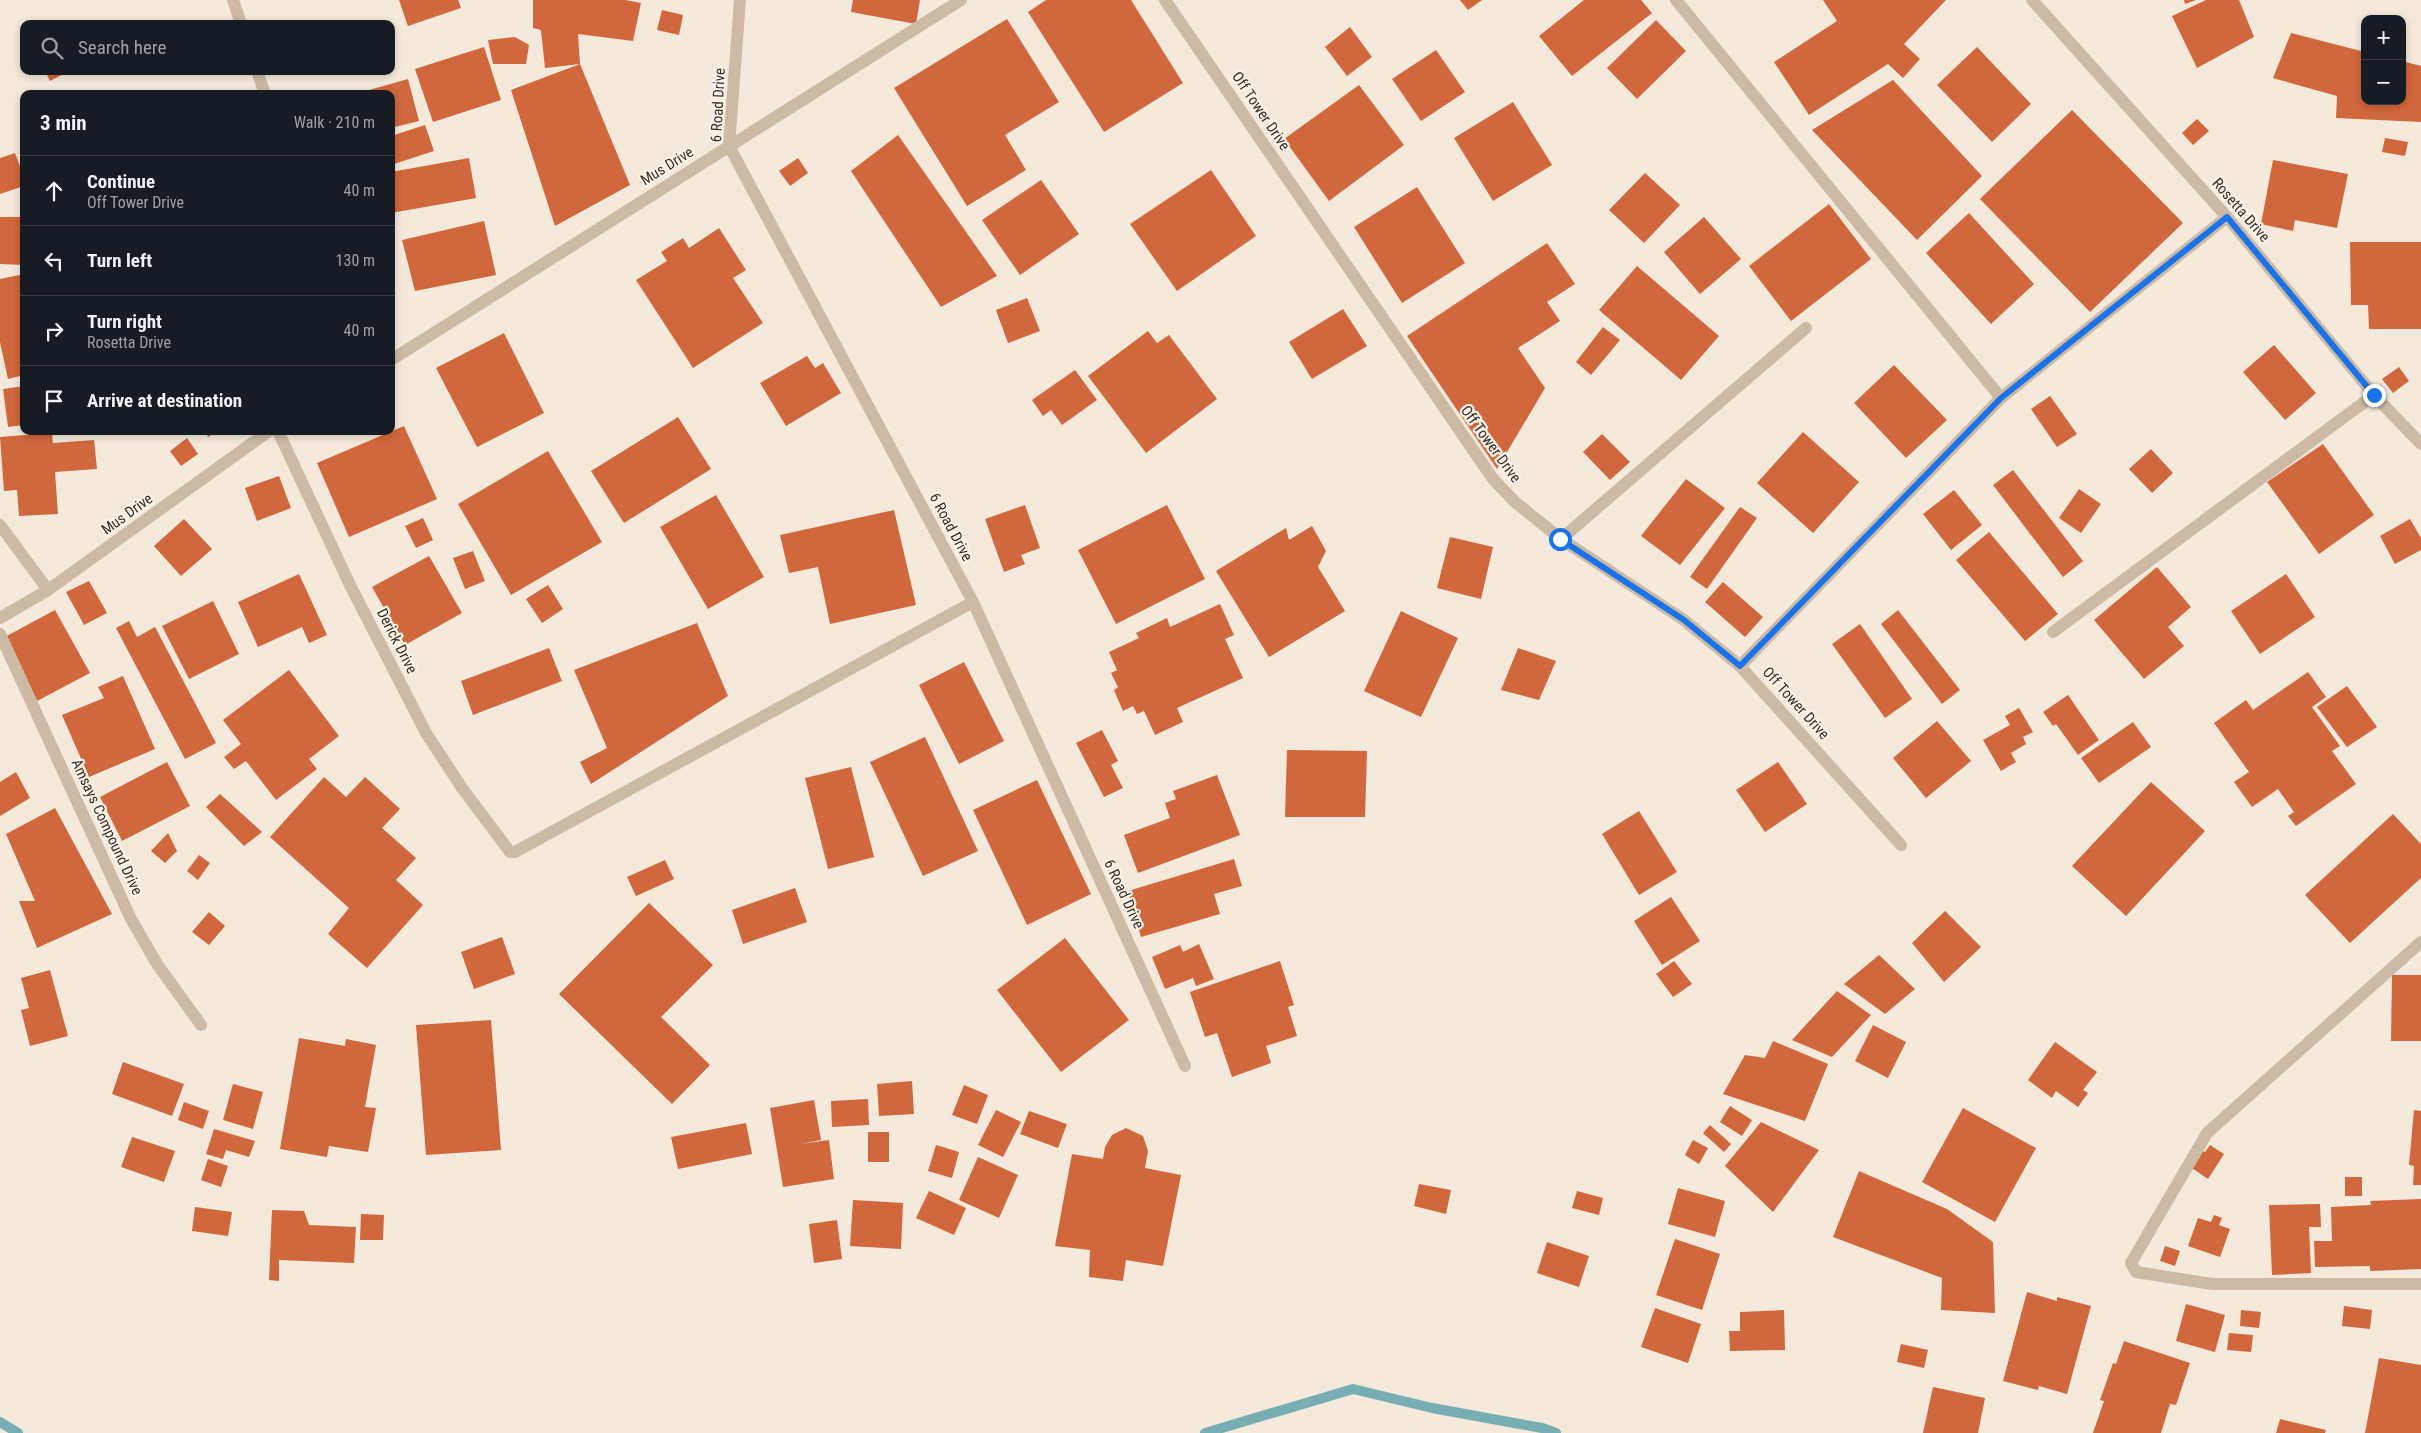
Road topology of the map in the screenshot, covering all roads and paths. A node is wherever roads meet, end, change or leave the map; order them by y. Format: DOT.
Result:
graph roads {
  1 [pos="234,0"];
  2 [pos="740,0"];
  3 [pos="961,0"];
  4 [pos="1165,0"];
  5 [pos="1676,0"];
  6 [pos="2032,0"];
  7 [pos="240,20"];
  8 [pos="258,75"];
  9 [pos="264,90"];
  10 [pos="729,146"];
  11 [pos="2227,217"];
  12 [pos="1806,328"];
  13 [pos="395,357"];
  14 [pos="2374,395"];
  15 [pos="2001,398"];
  16 [pos="263,435"];
  17 [pos="280,435"];
  18 [pos="2421,444"];
  19 [pos="0,525"];
  20 [pos="1560,539"];
  21 [pos="48,590"];
  22 [pos="973,602"];
  23 [pos="0,618"];
  24 [pos="2053,632"];
  25 [pos="0,634"];
  26 [pos="1740,666"];
  27 [pos="1901,845"];
  28 [pos="2421,942"];
  29 [pos="200,1025"];
  30 [pos="1185,1066"];
  31 [pos="2421,1284"];
  1 -- 7 [label="street"];
  2 -- 10 [label="street, 6 Road Drive"];
  3 -- 10 [label="street, Mus Drive"];
  4 -- 20 [label="street, Off Tower Drive"];
  5 -- 15 [label="street"];
  6 -- 11 [label="street, Rosetta Drive"];
  8 -- 9 [label="street"];
  10 -- 13 [label="street, Mus Drive"];
  10 -- 22 [label="street, 6 Road Drive"];
  11 -- 14 [label="street, Rosetta Drive"];
  11 -- 15 [label="street"];
  12 -- 20 [label="street"];
  14 -- 18 [label="street, Rosetta Drive"];
  14 -- 24 [label="street"];
  15 -- 26 [label="street"];
  16 -- 21 [label="street, Mus Drive"];
  17 -- 22 [label="street, Derick Drive"];
  19 -- 21 [label="street"];
  20 -- 26 [label="street, Off Tower Drive"];
  21 -- 23 [label="street, Mus Drive"];
  22 -- 30 [label="street, 6 Road Drive"];
  25 -- 29 [label="street, Amsays Compound Drive"];
  26 -- 27 [label="street, Off Tower Drive"];
  28 -- 31 [label="street"];
}
